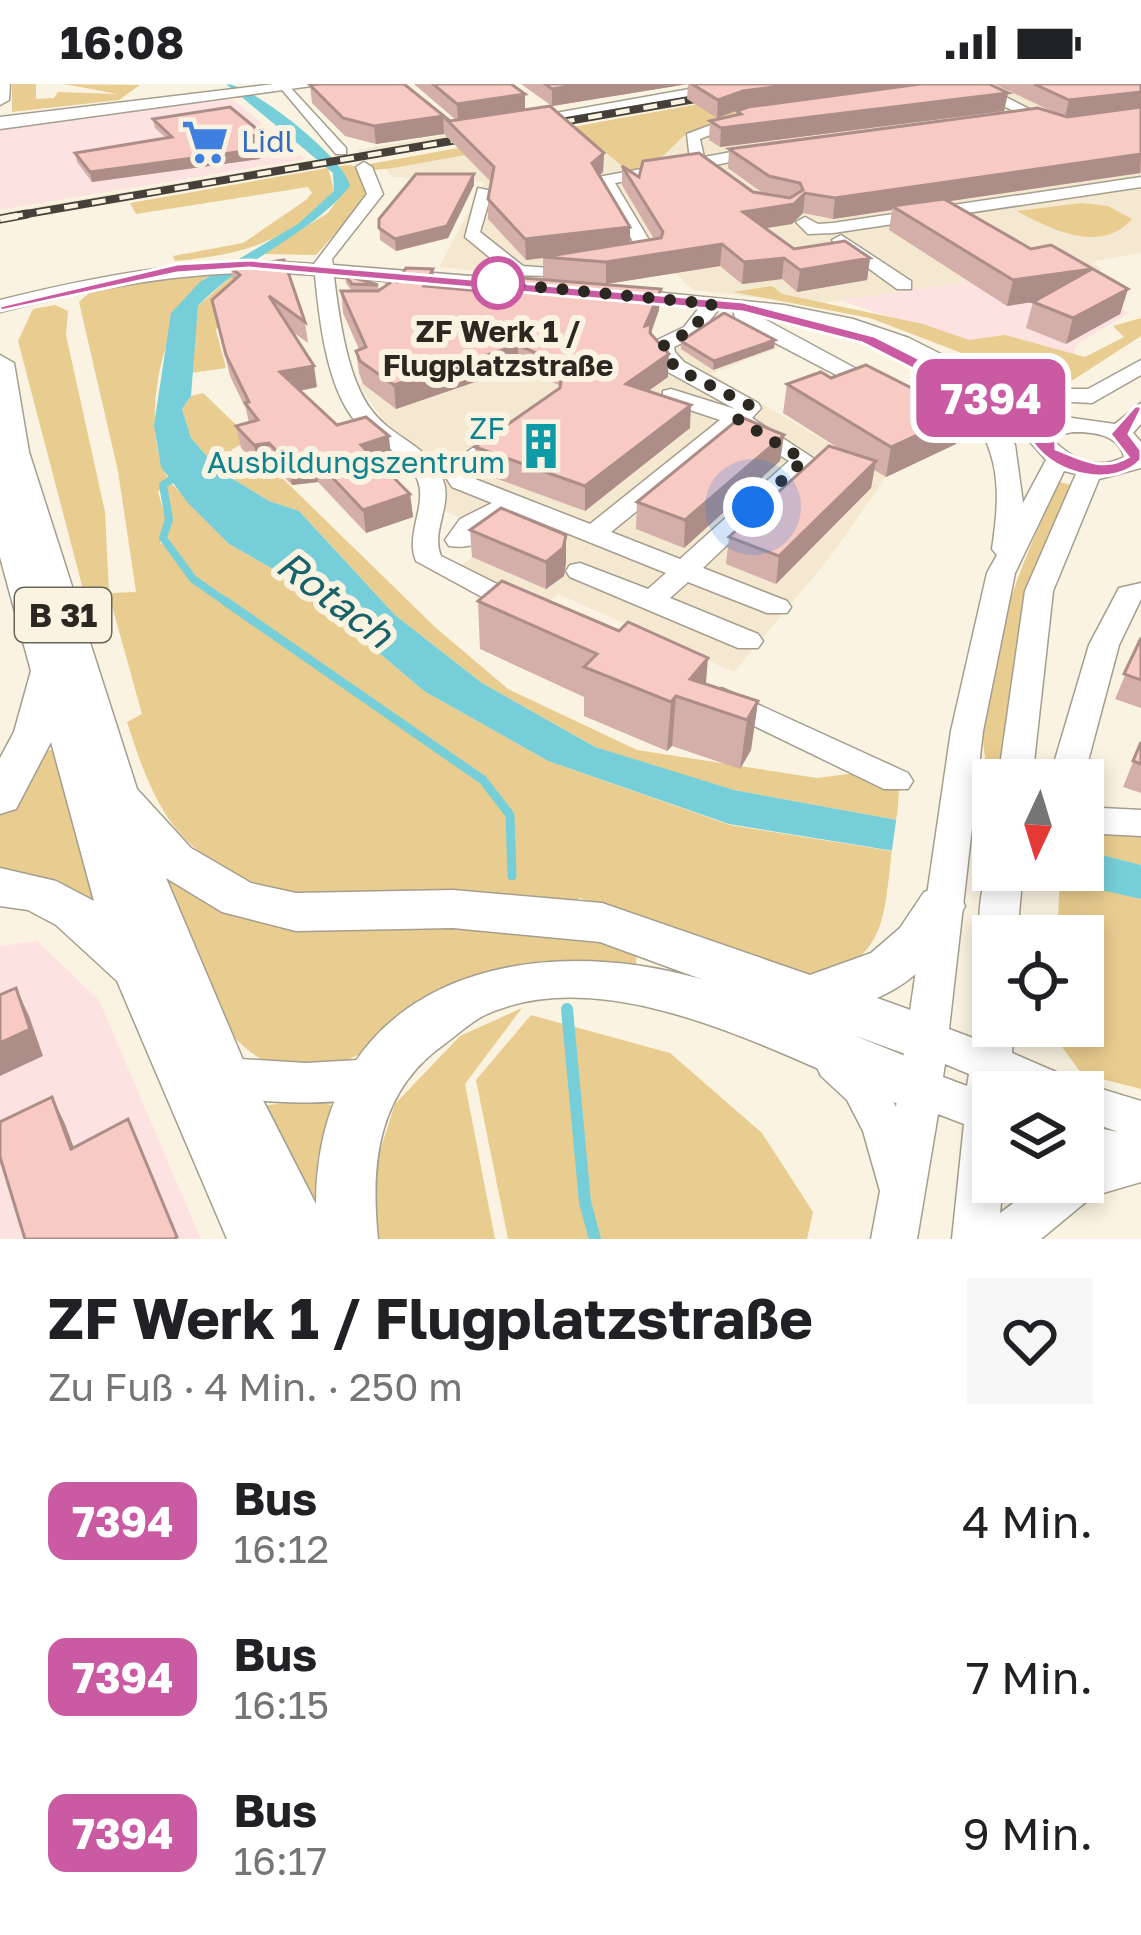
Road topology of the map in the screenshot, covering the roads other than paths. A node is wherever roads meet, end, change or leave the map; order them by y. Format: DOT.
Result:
graph roads {
  1 [pos="2,84"];
  2 [pos="317,84"];
  3 [pos="610,84"];
  4 [pos="714,86"];
  5 [pos="976,86"];
  6 [pos="280,87"];
  7 [pos="167,90"];
  8 [pos="952,90"];
  9 [pos="0,100"];
  10 [pos="639,101"];
  11 [pos="534,105"];
  12 [pos="761,114"];
  13 [pos="548,116"];
  14 [pos="0,120"];
  15 [pos="991,122"];
  16 [pos="491,125"];
  17 [pos="788,147"];
  18 [pos="341,151"];
  19 [pos="697,159"];
  20 [pos="364,167"];
  21 [pos="729,181"];
  22 [pos="1141,182"];
  23 [pos="1110,186"];
  24 [pos="484,191"];
  25 [pos="1141,201"];
  26 [pos="817,227"];
  27 [pos="798,243"];
  28 [pos="602,262"];
  29 [pos="327,267"];
  30 [pos="555,269"];
  31 [pos="904,285"];
  32 [pos="564,290"];
  33 [pos="600,293"];
  34 [pos="712,304"];
  35 [pos="0,306"];
  36 [pos="743,307"];
  37 [pos="0,363"];
  38 [pos="1141,369"];
  39 [pos="975,386"];
  40 [pos="671,396"];
  41 [pos="902,403"];
  42 [pos="1141,410"];
  43 [pos="736,418"];
  44 [pos="525,423"];
  45 [pos="1069,427"];
  46 [pos="1119,434"];
  47 [pos="13,452"];
  48 [pos="1058,459"];
  49 [pos="1126,469"];
  50 [pos="504,505"];
  51 [pos="594,533"];
  52 [pos="430,560"];
  53 [pos="685,569"];
  54 [pos="580,571"];
  55 [pos="1001,573"];
  56 [pos="1141,591"];
  57 [pos="651,601"];
  58 [pos="777,607"];
  59 [pos="560,625"];
  60 [pos="748,641"];
  61 [pos="48,674"];
  62 [pos="689,683"];
  63 [pos="1018,759"];
  64 [pos="1072,759"];
  65 [pos="110,779"];
  66 [pos="896,781"];
  67 [pos="0,798"];
  68 [pos="1104,821"];
  69 [pos="1141,823"];
  70 [pos="0,887"];
  71 [pos="941,906"];
  72 [pos="140,976"];
  73 [pos="808,1021"];
  74 [pos="985,1047"];
  75 [pos="996,1047"];
  76 [pos="923,1063"];
  77 [pos="1031,1071"];
  78 [pos="223,1077"];
  79 [pos="376,1078"];
  80 [pos="972,1100"];
  81 [pos="1104,1108"];
  82 [pos="1141,1121"];
  83 [pos="1104,1151"];
  84 [pos="1141,1160"];
  85 [pos="1104,1172"];
  86 [pos="980,1203"];
  87 [pos="1050,1203"];
  88 [pos="898,1219"];
  89 [pos="258,1239"];
  90 [pos="302,1239"];
  91 [pos="348,1239"];
  92 [pos="975,1239"];
  93 [pos="1004,1239"];
  1 -- 9 [label="main road"];
  2 -- 6 [label="main road"];
  3 -- 10 [label="street"];
  4 -- 10 [label="street"];
  5 -- 8 [label="street"];
  5 -- 15 [label="street"];
  6 -- 7 [label="main road"];
  6 -- 18 [label="street"];
  7 -- 14 [label="main road"];
  10 -- 13 [label="street"];
  11 -- 13 [label="street"];
  12 -- 19 [label="street"];
  13 -- 16 [label="street"];
  17 -- 19 [label="street"];
  19 -- 21 [label="street"];
  19 -- 28 [label="street"];
  20 -- 29 [label="street"];
  22 -- 23 [label="street"];
  23 -- 25 [label="street"];
  23 -- 26 [label="street"];
  24 -- 30 [label="street"];
  26 -- 27 [label="street"];
  26 -- 31 [label="street"];
  29 -- 32 [label="street"];
  29 -- 35 [label="street"];
  29 -- 52 [label="street"];
  33 -- 34 [label="street"];
  34 -- 36 [label="street"];
  34 -- 43 [label="street"];
  36 -- 39 [label="street"];
  36 -- 41 [label="street"];
  37 -- 47 [label="main road, B 31"];
  38 -- 39 [label="street"];
  38 -- 45 [label="street"];
  39 -- 45 [label="street"];
  39 -- 55 [label="street"];
  40 -- 43 [label="street"];
  42 -- 46 [label="street"];
  43 -- 51 [label="street"];
  43 -- 53 [label="street"];
  44 -- 50 [label="street"];
  45 -- 46 [label="street"];
  45 -- 48 [label="street"];
  46 -- 49 [label="street"];
  47 -- 61 [label="main road, B 31"];
  47 -- 65 [label="main road, B 31"];
  48 -- 49 [label="street"];
  48 -- 55 [label="street"];
  49 -- 63 [label="street"];
  50 -- 51 [label="street"];
  50 -- 52 [label="street"];
  51 -- 53 [label="street"];
  52 -- 59 [label="street"];
  53 -- 57 [label="street"];
  53 -- 58 [label="street"];
  54 -- 57 [label="street"];
  55 -- 71 [label="street"];
  56 -- 64 [label="street"];
  57 -- 60 [label="street"];
  61 -- 67 [label="main road"];
  61 -- 72 [label="main road, B 31"];
  62 -- 66 [label="street"];
  65 -- 73 [label="main road"];
  65 -- 78 [label="main road, B 31"];
  68 -- 69 [label="street"];
  70 -- 72 [label="main road"];
  71 -- 73 [label="main road"];
  71 -- 76 [label="street"];
  72 -- 89 [label="main road, B 31"];
  73 -- 76 [label="main road"];
  73 -- 79 [label="main road"];
  73 -- 88 [label="street"];
  74 -- 76 [label="street"];
  75 -- 77 [label="street"];
  76 -- 80 [label="street"];
  76 -- 88 [label="street"];
  78 -- 79 [label="street"];
  78 -- 90 [label="main road, B 31"];
  79 -- 91 [label="main road"];
  81 -- 82 [label="street"];
  83 -- 84 [label="street"];
  84 -- 85 [label="street"];
  86 -- 92 [label="street"];
  87 -- 93 [label="street"];
}
